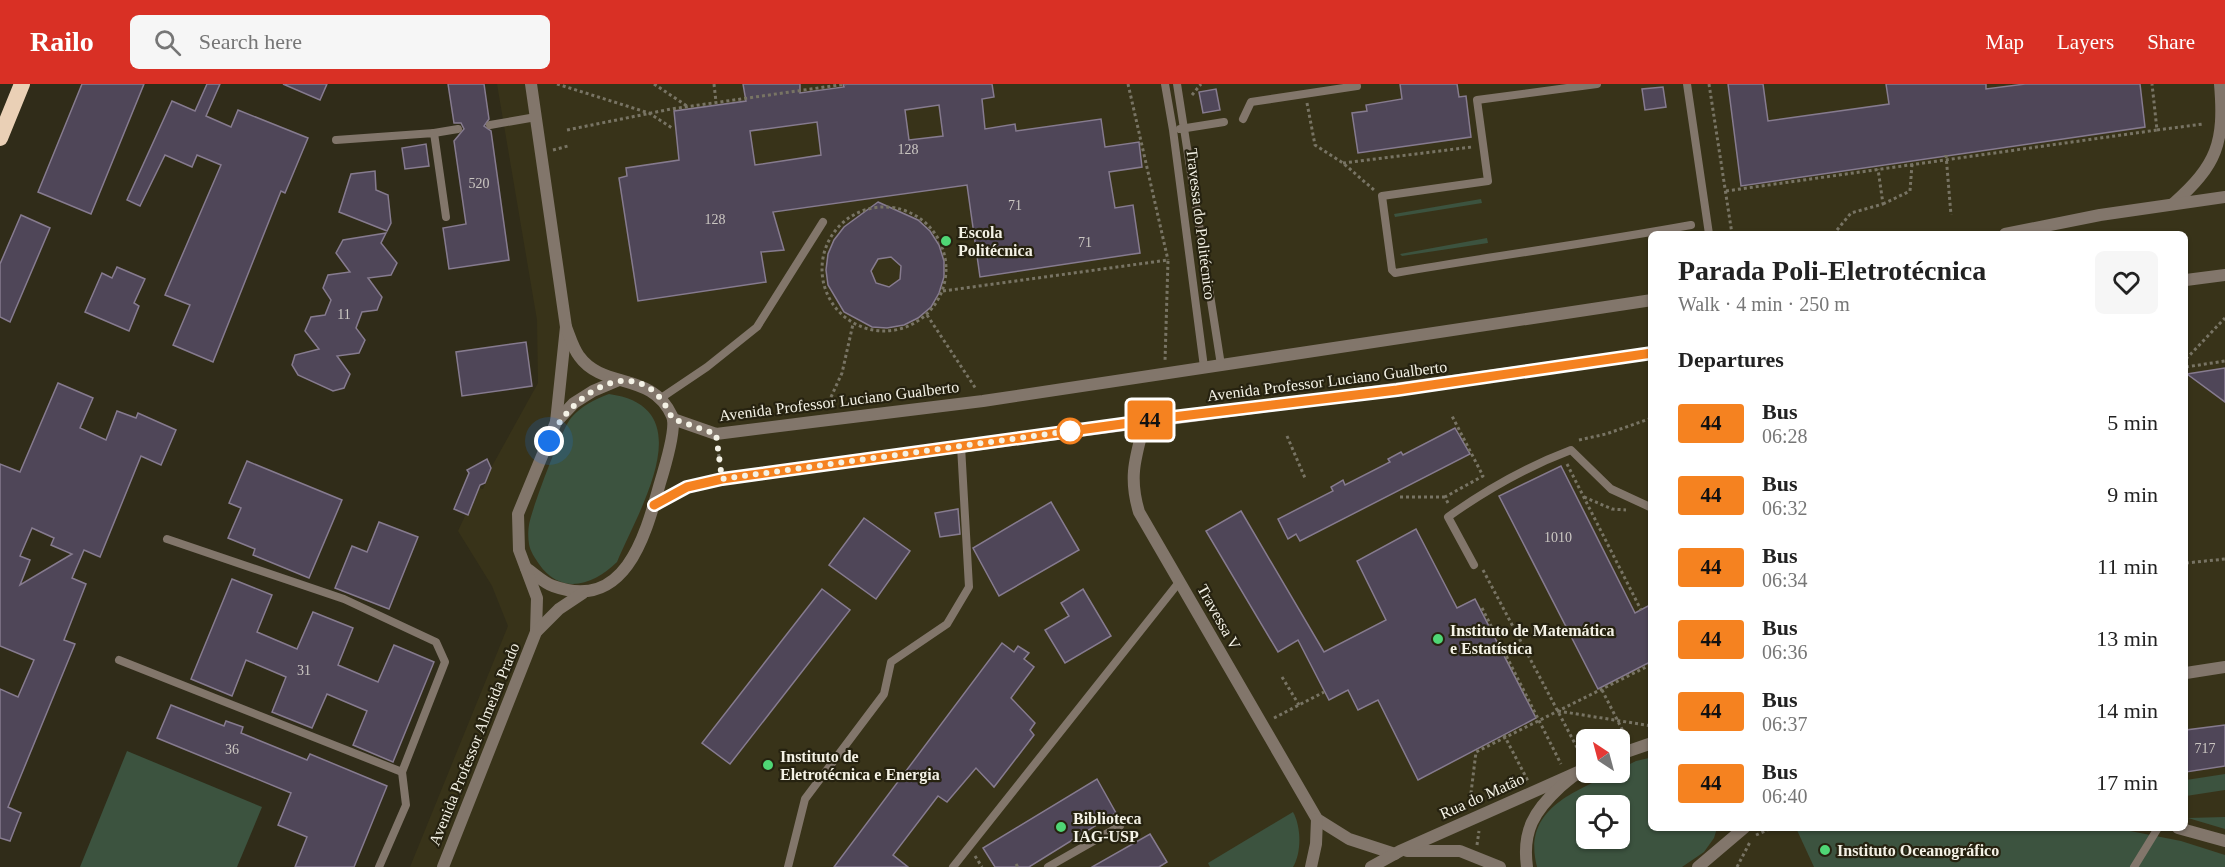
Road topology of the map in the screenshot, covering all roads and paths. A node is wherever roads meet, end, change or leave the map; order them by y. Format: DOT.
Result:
graph roads {
  1 [pos="22,84"];
  2 [pos="531,84"];
  3 [pos="557,84"];
  4 [pos="654,84"];
  5 [pos="714,84"];
  6 [pos="846,84"];
  7 [pos="1128,84"];
  8 [pos="1165,84"];
  9 [pos="1177,84"];
  10 [pos="1597,84"];
  11 [pos="1687,84"];
  12 [pos="1709,84"];
  13 [pos="2152,84"];
  14 [pos="2220,84"];
  15 [pos="1358,86"];
  16 [pos="1305,94"];
  17 [pos="716,102"];
  18 [pos="688,106"];
  19 [pos="649,112"];
  20 [pos="536,117"];
  21 [pos="1243,119"];
  22 [pos="1224,122"];
  23 [pos="490,124"];
  24 [pos="2203,124"];
  25 [pos="672,128"];
  26 [pos="1184,128"];
  27 [pos="458,129"];
  28 [pos="567,130"];
  29 [pos="1173,130"];
  30 [pos="2157,130"];
  31 [pos="434,133"];
  32 [pos="0,138"];
  33 [pos="336,140"];
  34 [pos="1483,146"];
  35 [pos="1946,157"];
  36 [pos="1343,163"];
  37 [pos="1912,163"];
  38 [pos="1878,168"];
  39 [pos="1726,190"];
  40 [pos="1382,196"];
  41 [pos="2225,197"];
  42 [pos="1883,204"];
  43 [pos="2174,204"];
  44 [pos="1951,215"];
  45 [pos="446,217"];
  46 [pos="822,222"];
  47 [pos="1691,225"];
  48 [pos="1837,230"];
  49 [pos="1654,231"];
  50 [pos="1709,231"];
  51 [pos="1732,231"];
  52 [pos="2022,231"];
  53 [pos="1648,232"];
  54 [pos="1168,260"];
  55 [pos="2225,274"];
  56 [pos="2188,280"];
  57 [pos="943,291"];
  58 [pos="1648,303"];
  59 [pos="927,315"];
  60 [pos="2225,318"];
  61 [pos="853,324"];
  62 [pos="566,327"];
  63 [pos="1648,345"];
  64 [pos="1648,354"];
  65 [pos="1636,355"];
  66 [pos="2188,357"];
  67 [pos="2225,361"];
  68 [pos="1221,365"];
  69 [pos="2188,367"];
  70 [pos="1204,368"];
  71 [pos="1165,372"];
  72 [pos="619,380"];
  73 [pos="661,398"];
  74 [pos="983,401"];
  75 [pos="1451,414"];
  76 [pos="673,419"];
  77 [pos="1648,419"];
  78 [pos="820,421"];
  79 [pos="1145,421"];
  80 [pos="556,422"];
  81 [pos="716,434"];
  82 [pos="1287,436"];
  83 [pos="1577,440"];
  84 [pos="961,446"];
  85 [pos="1562,454"];
  86 [pos="1494,472"];
  87 [pos="1483,476"];
  88 [pos="1305,478"];
  89 [pos="722,479"];
  90 [pos="1584,496"];
  91 [pos="1400,497"];
  92 [pos="1445,497"];
  93 [pos="654,505"];
  94 [pos="1648,506"];
  95 [pos="1632,511"];
  96 [pos="1454,513"];
  97 [pos="166,539"];
  98 [pos="2225,559"];
  99 [pos="1476,563"];
  100 [pos="2188,563"];
  101 [pos="526,568"];
  102 [pos="1180,581"];
  103 [pos="583,593"];
  104 [pos="1482,608"];
  105 [pos="1641,610"];
  106 [pos="536,632"];
  107 [pos="119,660"];
  108 [pos="1648,666"];
  109 [pos="2225,667"];
  110 [pos="2188,673"];
  111 [pos="1282,677"];
  112 [pos="1602,690"];
  113 [pos="1324,692"];
  114 [pos="1299,705"];
  115 [pos="1557,711"];
  116 [pos="1540,719"];
  117 [pos="1618,720"];
  118 [pos="1262,724"];
  119 [pos="1648,725"];
  120 [pos="1504,736"];
  121 [pos="1648,744"];
  122 [pos="1633,749"];
  123 [pos="1630,750"];
  124 [pos="1576,769"];
  125 [pos="1576,771"];
  126 [pos="402,772"];
  127 [pos="1576,772"];
  128 [pos="1576,773"];
  129 [pos="1533,791"];
  130 [pos="1470,801"];
  131 [pos="1317,819"];
  132 [pos="1120,826"];
  133 [pos="1766,831"];
  134 [pos="2156,831"];
  135 [pos="2188,831"];
  136 [pos="1732,832"];
  137 [pos="2225,842"];
  138 [pos="1397,852"];
  139 [pos="979,861"];
  140 [pos="379,867"];
  141 [pos="443,867"];
  142 [pos="788,867"];
  143 [pos="954,867"];
  144 [pos="982,867"];
  145 [pos="1048,867"];
  146 [pos="1311,867"];
  147 [pos="1371,867"];
  148 [pos="1500,867"];
  149 [pos="1527,867"];
  150 [pos="1698,867"];
  151 [pos="1737,867"];
  152 [pos="2134,867"];
  1 -- 32 [label="highway"];
  2 -- 20 [label="street"];
  3 -- 19 [label="path"];
  4 -- 18 [label="path"];
  5 -- 17 [label="path"];
  6 -- 17 [label="path"];
  7 -- 54 [label="path"];
  8 -- 29 [label="lane, Travessa do Politécnico"];
  9 -- 26 [label="lane, Travessa do Politécnico"];
  10 -- 34 [label="lane"];
  11 -- 50 [label="lane"];
  12 -- 39 [label="path"];
  13 -- 30 [label="path"];
  14 -- 43 [label="street"];
  15 -- 16 [label="lane"];
  16 -- 21 [label="lane"];
  16 -- 36 [label="path"];
  17 -- 18 [label="path"];
  18 -- 19 [label="path"];
  19 -- 25 [label="path"];
  19 -- 28 [label="path"];
  20 -- 23 [label="lane"];
  20 -- 62 [label="street"];
  22 -- 26 [label="lane"];
  24 -- 30 [label="path"];
  26 -- 29 [label="lane"];
  26 -- 68 [label="lane, Travessa do Politécnico"];
  27 -- 31 [label="lane"];
  29 -- 70 [label="lane, Travessa do Politécnico"];
  30 -- 35 [label="path"];
  31 -- 33 [label="lane"];
  31 -- 45 [label="lane"];
  34 -- 36 [label="path"];
  34 -- 40 [label="lane"];
  35 -- 37 [label="path"];
  35 -- 44 [label="path"];
  36 -- 40 [label="path"];
  37 -- 38 [label="path"];
  37 -- 42 [label="path"];
  38 -- 39 [label="path"];
  38 -- 42 [label="path"];
  39 -- 51 [label="path"];
  40 -- 53 [label="lane"];
  41 -- 43 [label="street"];
  42 -- 48 [label="path"];
  43 -- 52 [label="street"];
  46 -- 73 [label="lane"];
  47 -- 49 [label="lane"];
  54 -- 57 [label="path"];
  54 -- 71 [label="path"];
  55 -- 56 [label="street"];
  57 -- 59 [label="path"];
  57 -- 61 [label="path"];
  58 -- 68 [label="street, Avenida Professor Luciano Gualberto"];
  59 -- 61 [label="path"];
  59 -- 74 [label="path"];
  60 -- 66 [label="path"];
  61 -- 78 [label="path"];
  62 -- 72 [label="street"];
  62 -- 80 [label="street"];
  63 -- 65 [label="street"];
  64 -- 65 [label="street, Avenida Professor Luciano Gualberto"];
  65 -- 79 [label="street, Avenida Professor Luciano Gualberto"];
  67 -- 69 [label="path"];
  68 -- 70 [label="street, Avenida Professor Luciano Gualberto"];
  70 -- 71 [label="street, Avenida Professor Luciano Gualberto"];
  71 -- 74 [label="street, Avenida Professor Luciano Gualberto"];
  72 -- 73 [label="street"];
  72 -- 80 [label="street"];
  73 -- 76 [label="street"];
  74 -- 78 [label="street, Avenida Professor Luciano Gualberto"];
  75 -- 87 [label="path"];
  76 -- 81 [label="street, Avenida Professor Luciano Gualberto"];
  76 -- 93 [label="street"];
  77 -- 83 [label="path"];
  78 -- 81 [label="street, Avenida Professor Luciano Gualberto"];
  79 -- 84 [label="street, Avenida Professor Luciano Gualberto"];
  79 -- 102 [label="street, Travessa V"];
  80 -- 101 [label="street"];
  81 -- 89 [label="path"];
  82 -- 88 [label="path"];
  84 -- 89 [label="street, Avenida Professor Luciano Gualberto"];
  84 -- 142 [label="lane"];
  85 -- 90 [label="path"];
  85 -- 94 [label="lane"];
  85 -- 96 [label="lane"];
  86 -- 87 [label="path"];
  87 -- 92 [label="path"];
  89 -- 93 [label="street, Avenida Professor Luciano Gualberto"];
  90 -- 95 [label="path"];
  90 -- 105 [label="path"];
  91 -- 92 [label="path"];
  92 -- 96 [label="path"];
  93 -- 103 [label="street"];
  96 -- 99 [label="lane"];
  97 -- 126 [label="lane"];
  98 -- 100 [label="path"];
  99 -- 115 [label="path"];
  101 -- 103 [label="street"];
  101 -- 106 [label="street, Avenida Professor Almeida Prado"];
  102 -- 118 [label="street, Travessa V"];
  102 -- 143 [label="lane"];
  103 -- 106 [label="street, Avenida Professor Almeida Prado"];
  104 -- 116 [label="path"];
  106 -- 141 [label="street, Avenida Professor Almeida Prado"];
  107 -- 126 [label="lane"];
  108 -- 112 [label="path"];
  109 -- 110 [label="street"];
  111 -- 114 [label="path"];
  112 -- 115 [label="path"];
  112 -- 117 [label="path"];
  113 -- 114 [label="path"];
  114 -- 118 [label="path"];
  115 -- 116 [label="path"];
  115 -- 117 [label="path"];
  115 -- 124 [label="path"];
  116 -- 120 [label="path"];
  116 -- 125 [label="path"];
  117 -- 119 [label="path"];
  117 -- 122 [label="path"];
  118 -- 131 [label="street, Travessa V"];
  120 -- 129 [label="path"];
  120 -- 130 [label="path"];
  121 -- 122 [label="street"];
  122 -- 123 [label="street"];
  126 -- 140 [label="lane"];
  127 -- 129 [label="street, Rua do Matão"];
  128 -- 149 [label="street"];
  129 -- 138 [label="street, Rua do Matão"];
  131 -- 138 [label="street, Travessa V"];
  131 -- 146 [label="street"];
  132 -- 145 [label="lane"];
  133 -- 151 [label="path"];
  134 -- 152 [label="lane"];
  135 -- 137 [label="street"];
  136 -- 150 [label="street"];
  138 -- 147 [label="street, Rua do Matão"];
  138 -- 148 [label="street, Rua do Matão"];
  139 -- 144 [label="path"];
}
